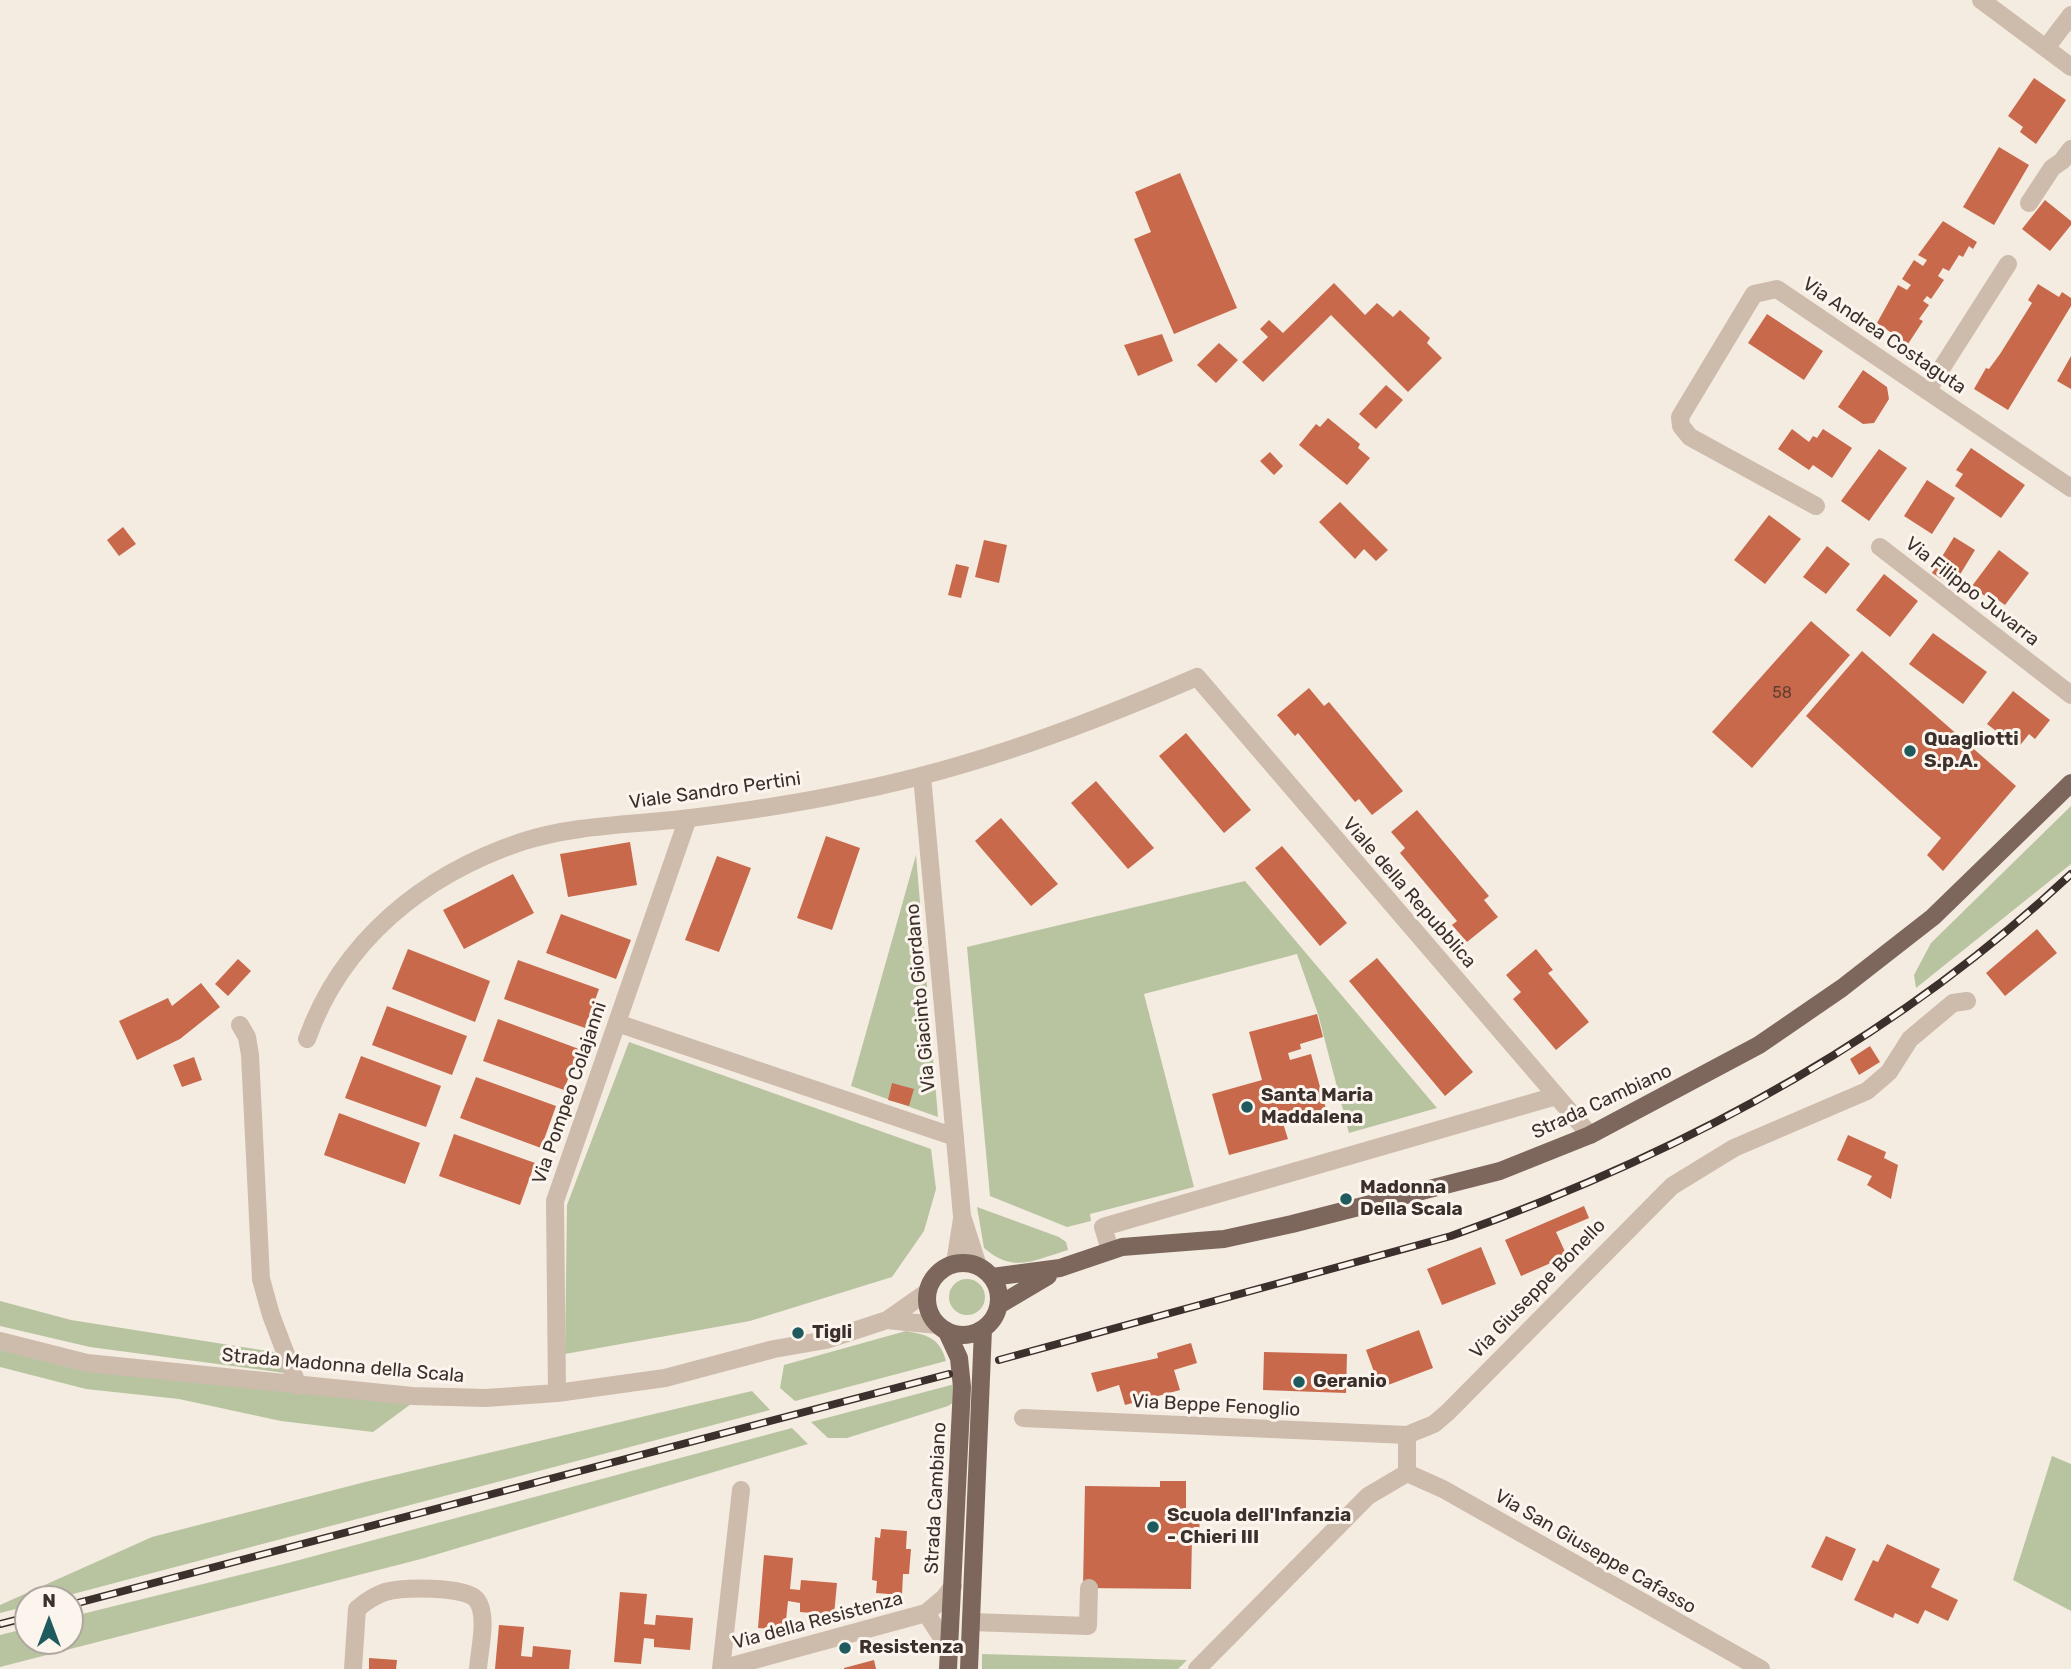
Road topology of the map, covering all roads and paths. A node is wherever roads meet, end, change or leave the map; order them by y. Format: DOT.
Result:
graph roads {
  1 [pos="1981,0"];
  2 [pos="2071,15"];
  3 [pos="2046,48"];
  4 [pos="2071,67"];
  5 [pos="2071,149"];
  6 [pos="2029,203"];
  7 [pos="2008,264"];
  8 [pos="1927,391"];
  9 [pos="2071,488"];
  10 [pos="1816,506"];
  11 [pos="1880,547"];
  12 [pos="1197,677"];
  13 [pos="2071,695"];
  14 [pos="922,776"];
  15 [pos="2071,783"];
  16 [pos="688,818"];
  17 [pos="1967,1001"];
  18 [pos="617,1023"];
  19 [pos="240,1025"];
  20 [pos="307,1039"];
  21 [pos="1556,1096"];
  22 [pos="1590,1135"];
  23 [pos="955,1137"];
  24 [pos="962,1216"];
  25 [pos="1110,1250"];
  26 [pos="955,1263"];
  27 [pos="1060,1268"];
  28 [pos="985,1271"];
  29 [pos="927,1292"];
  30 [pos="999,1305"];
  31 [pos="887,1320"];
  32 [pos="942,1328"];
  33 [pos="983,1329"];
  34 [pos="0,1341"];
  35 [pos="298,1386"];
  36 [pos="557,1393"];
  37 [pos="1023,1418"];
  38 [pos="1407,1435"];
  39 [pos="1406,1473"];
  40 [pos="741,1490"];
  41 [pos="953,1586"];
  42 [pos="1090,1588"];
  43 [pos="926,1613"];
  44 [pos="971,1622"];
  45 [pos="950,1650"];
  46 [pos="353,1669"];
  47 [pos="478,1669"];
  48 [pos="721,1669"];
  49 [pos="948,1669"];
  50 [pos="969,1669"];
  51 [pos="1197,1669"];
  52 [pos="1761,1669"];
  1 -- 3 [label="street"];
  2 -- 3 [label="street"];
  3 -- 4 [label="street"];
  5 -- 6 [label="street"];
  7 -- 8 [label="street"];
  8 -- 9 [label="street, Via Andrea Costaguta"];
  8 -- 10 [label="street, Via Andrea Costaguta"];
  11 -- 13 [label="street, Via Filippo Juvarra"];
  12 -- 14 [label="street, Viale Sandro Pertini"];
  12 -- 21 [label="street, Viale della Repubblica"];
  14 -- 16 [label="street, Viale Sandro Pertini"];
  14 -- 23 [label="street, Via Giacinto Giordano"];
  15 -- 22 [label="main road, Strada Cambiano"];
  16 -- 18 [label="street, Via Pompeo Colajanni"];
  16 -- 20 [label="street, Viale Sandro Pertini"];
  17 -- 38 [label="street, Via Giuseppe Bonello"];
  18 -- 23 [label="street"];
  18 -- 36 [label="street, Via Pompeo Colajanni"];
  19 -- 35 [label="street"];
  21 -- 22 [label="street, Viale della Repubblica"];
  21 -- 25 [label="street"];
  22 -- 25 [label="main road, Strada Cambiano"];
  23 -- 24 [label="street, Via Giacinto Giordano"];
  24 -- 26 [label="street"];
  24 -- 28 [label="street"];
  25 -- 27 [label="main road, Strada Cambiano"];
  26 -- 28 [label="main road"];
  26 -- 29 [label="main road"];
  27 -- 28 [label="main road, Strada Cambiano"];
  27 -- 30 [label="main road, Strada Cambiano"];
  28 -- 30 [label="main road"];
  29 -- 31 [label="street"];
  29 -- 32 [label="main road"];
  30 -- 33 [label="main road"];
  31 -- 32 [label="street"];
  31 -- 36 [label="street, Strada Madonna della Scala"];
  32 -- 33 [label="main road"];
  32 -- 41 [label="main road, Strada Cambiano"];
  33 -- 44 [label="main road, Strada Cambiano"];
  34 -- 35 [label="street, Strada Madonna della Scala"];
  35 -- 36 [label="street, Strada Madonna della Scala"];
  37 -- 38 [label="street, Via Beppe Fenoglio"];
  38 -- 39 [label="street"];
  39 -- 51 [label="street"];
  39 -- 52 [label="street, Via San Giuseppe Cafasso"];
  40 -- 48 [label="street"];
  41 -- 43 [label="street, Via della Resistenza"];
  41 -- 45 [label="main road, Strada Cambiano"];
  42 -- 44 [label="street"];
  43 -- 45 [label="street, Via della Resistenza"];
  43 -- 48 [label="street, Via della Resistenza"];
  44 -- 50 [label="main road, Strada Cambiano"];
  45 -- 49 [label="main road, Strada Cambiano"];
  46 -- 47 [label="street"];
}
